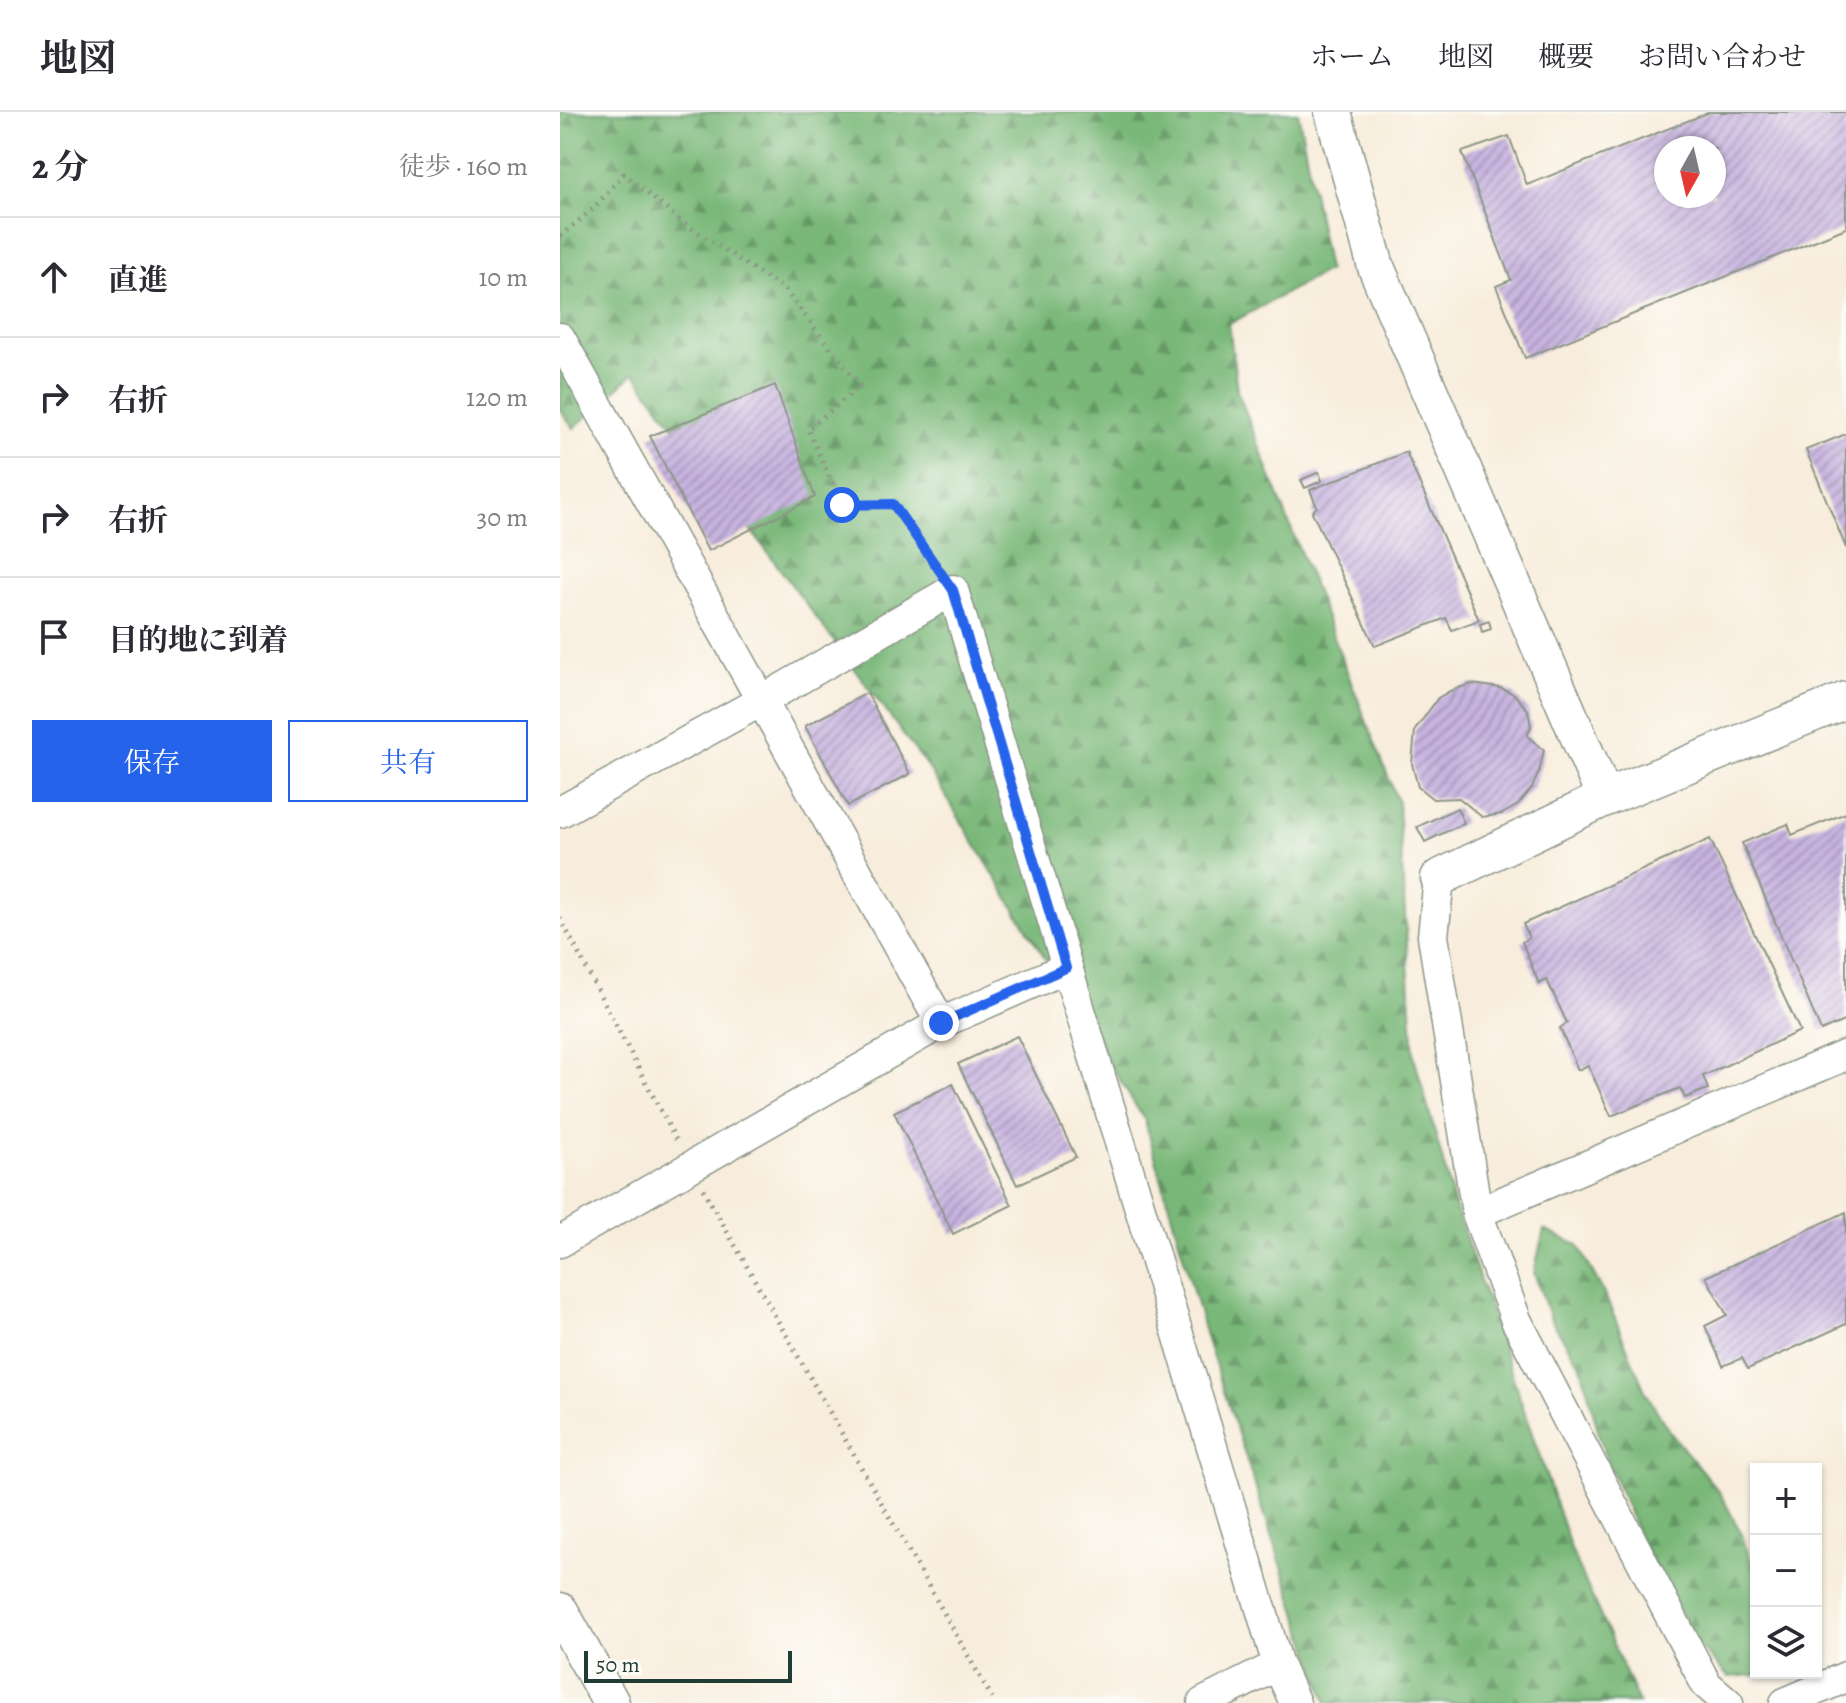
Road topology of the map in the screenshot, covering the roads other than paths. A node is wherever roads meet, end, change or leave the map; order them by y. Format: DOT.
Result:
graph roads {
  1 [pos="1333,112"];
  2 [pos="560,338"];
  3 [pos="1846,700"];
  4 [pos="761,701"];
  5 [pos="1605,798"];
  6 [pos="560,812"];
  7 [pos="1439,878"];
  8 [pos="1066,968"];
  9 [pos="941,1023"];
  10 [pos="1846,1055"];
  11 [pos="1477,1213"];
  12 [pos="560,1242"];
  13 [pos="560,1611"];
  14 [pos="1278,1665"];
  15 [pos="1846,1677"];
  16 [pos="611,1703"];
  17 [pos="1203,1703"];
  18 [pos="1295,1703"];
  19 [pos="1728,1703"];
  20 [pos="1785,1703"];
  1 -- 5 [label="street"];
  2 -- 4 [label="street"];
  3 -- 5 [label="street"];
  4 -- 6 [label="street"];
  4 -- 8 [label="street"];
  4 -- 9 [label="street"];
  5 -- 7 [label="street"];
  7 -- 11 [label="street"];
  8 -- 9 [label="street"];
  8 -- 14 [label="street"];
  9 -- 12 [label="street"];
  10 -- 11 [label="street"];
  11 -- 19 [label="street"];
  13 -- 16 [label="street"];
  14 -- 17 [label="street"];
  14 -- 18 [label="street"];
  15 -- 20 [label="street"];
}
